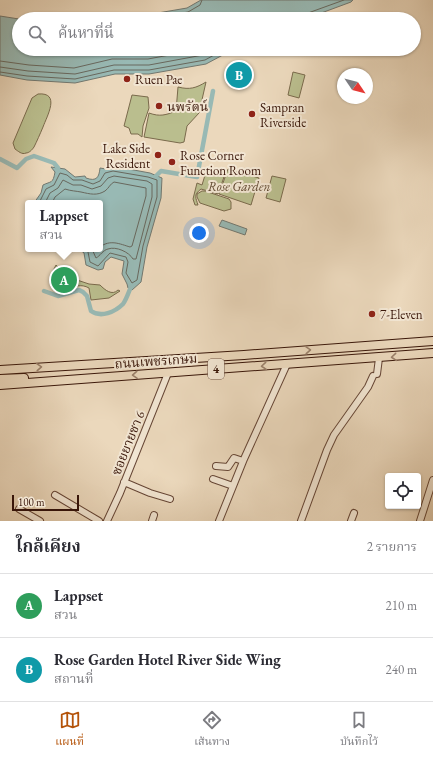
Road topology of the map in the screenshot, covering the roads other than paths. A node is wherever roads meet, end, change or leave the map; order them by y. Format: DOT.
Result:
graph roads {
  1 [pos="433,340"];
  2 [pos="433,354"];
  3 [pos="377,358"];
  4 [pos="287,364"];
  5 [pos="0,370"];
  6 [pos="168,373"];
  7 [pos="0,379"];
  8 [pos="49,381"];
  9 [pos="0,385"];
  10 [pos="243,461"];
  11 [pos="216,466"];
  12 [pos="213,479"];
  13 [pos="433,480"];
  14 [pos="124,482"];
  15 [pos="233,486"];
  16 [pos="55,495"];
  17 [pos="170,500"];
  18 [pos="19,509"];
  19 [pos="354,513"];
  20 [pos="88,518"];
  21 [pos="40,521"];
  22 [pos="99,521"];
  23 [pos="107,521"];
  24 [pos="219,521"];
  25 [pos="301,521"];
  26 [pos="351,521"];
  27 [pos="420,521"];
  5 -- 1 [label="main road, ถนนเพชรเกษม / 4, one-way"];
  2 -- 3 [label="main road, ถนนเพชรเกษม / 4, one-way"];
  3 -- 4 [label="main road, ถนนเพชรเกษม / 4"];
  3 -- 25 [label="street"];
  4 -- 6 [label="main road, ถนนเพชรเกษม / 4, one-way"];
  4 -- 10 [label="street"];
  6 -- 8 [label="main road, ถนนเพชรเกษม / 4, one-way"];
  6 -- 14 [label="street, ซอยยายชา 6"];
  7 -- 8 [label="main road"];
  8 -- 9 [label="main road, ถนนเพชรเกษม / 4"];
  10 -- 11 [label="street"];
  10 -- 15 [label="street"];
  12 -- 15 [label="street"];
  13 -- 27 [label="street"];
  14 -- 17 [label="street"];
  14 -- 23 [label="street, ซอยยายชา 6"];
  15 -- 24 [label="street"];
  16 -- 20 [label="street"];
  18 -- 21 [label="street"];
  19 -- 26 [label="street"];
  20 -- 22 [label="street"];
}
